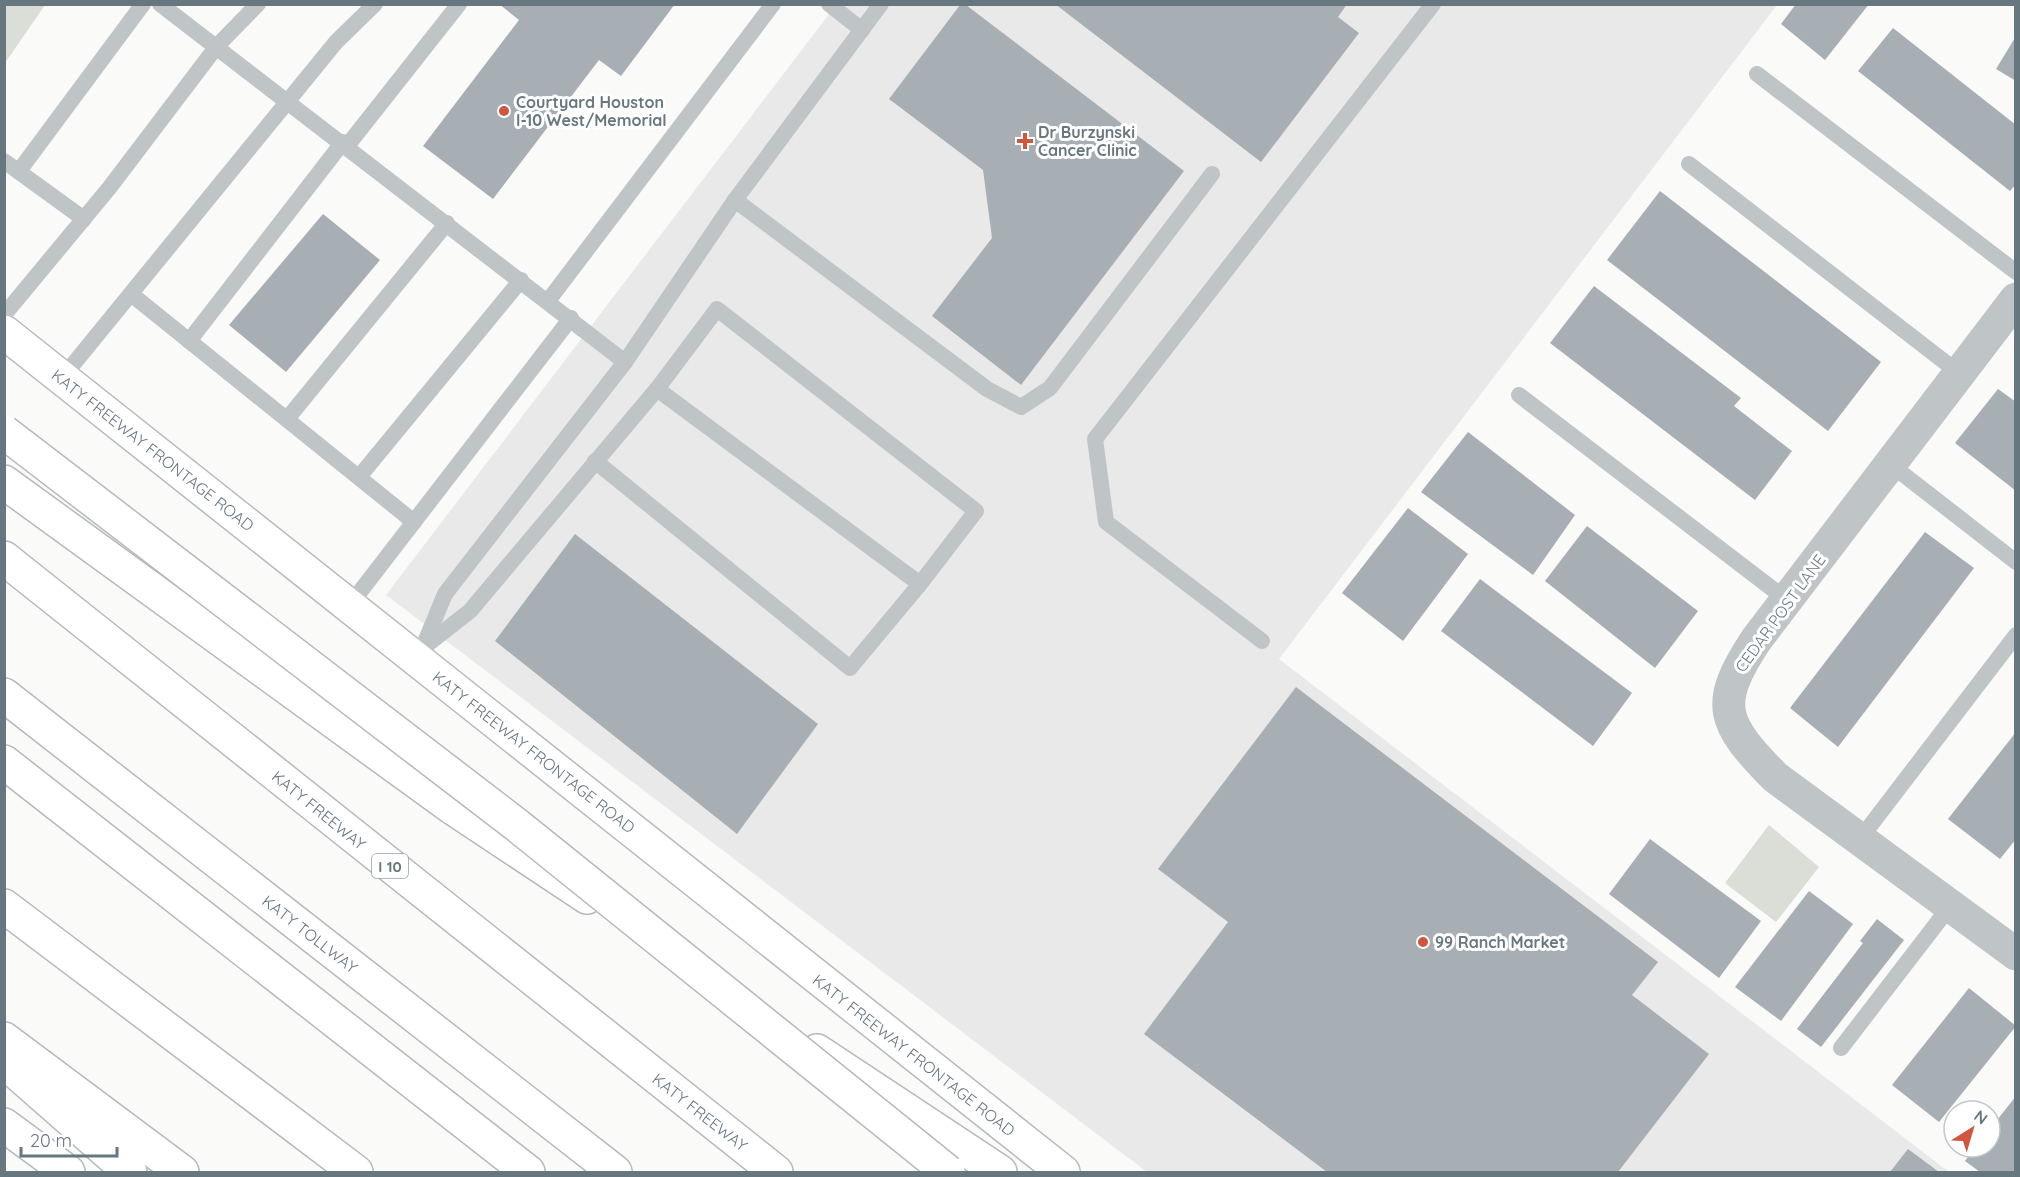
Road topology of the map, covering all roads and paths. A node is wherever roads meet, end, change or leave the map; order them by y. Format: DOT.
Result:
graph roads {
  1 [pos="143,4"];
  2 [pos="160,4"];
  3 [pos="258,4"];
  4 [pos="375,4"];
  5 [pos="459,4"];
  6 [pos="773,4"];
  7 [pos="829,4"];
  8 [pos="881,4"];
  9 [pos="1433,4"];
  10 [pos="862,30"];
  11 [pos="217,46"];
  12 [pos="1756,74"];
  13 [pos="288,100"];
  14 [pos="345,144"];
  15 [pos="4,161"];
  16 [pos="1689,164"];
  17 [pos="19,171"];
  18 [pos="1212,174"];
  19 [pos="735,200"];
  20 [pos="84,219"];
  21 [pos="447,223"];
  22 [pos="2016,272"];
  23 [pos="521,280"];
  24 [pos="131,294"];
  25 [pos="2016,299"];
  26 [pos="548,301"];
  27 [pos="4,315"];
  28 [pos="571,318"];
  29 [pos="4,332"];
  30 [pos="2006,333"];
  31 [pos="189,341"];
  32 [pos="626,362"];
  33 [pos="1959,374"];
  34 [pos="62,378"];
  35 [pos="657,389"];
  36 [pos="1519,395"];
  37 [pos="287,419"];
  38 [pos="4,432"];
  39 [pos="595,461"];
  40 [pos="1890,464"];
  41 [pos="358,477"];
  42 [pos="4,482"];
  43 [pos="414,522"];
  44 [pos="4,558"];
  45 [pos="2016,562"];
  46 [pos="921,584"];
  47 [pos="1787,600"];
  48 [pos="349,606"];
  49 [pos="2016,635"];
  50 [pos="1262,641"];
  51 [pos="419,653"];
  52 [pos="4,695"];
  53 [pos="4,762"];
  54 [pos="1860,839"];
  55 [pos="4,906"];
  56 [pos="1957,909"];
  57 [pos="2016,954"];
  58 [pos="4,1039"];
  59 [pos="1841,1048"];
  60 [pos="4,1062"];
  61 [pos="4,1125"];
  62 [pos="297,1128"];
  63 [pos="68,1173"];
  64 [pos="130,1173"];
  65 [pos="182,1173"];
  66 [pos="356,1173"];
  67 [pos="370,1173"];
  68 [pos="528,1173"];
  69 [pos="615,1173"];
  70 [pos="776,1173"];
  71 [pos="948,1173"];
  72 [pos="1000,1173"];
  73 [pos="1063,1173"];
  1 -- 17 [label="lane"];
  2 -- 11 [label="lane"];
  3 -- 11 [label="lane"];
  4 -- 13 [label="lane"];
  5 -- 14 [label="lane"];
  6 -- 26 [label="lane"];
  7 -- 10 [label="lane"];
  8 -- 10 [label="lane"];
  9 -- 50 [label="lane"];
  10 -- 19 [label="lane"];
  11 -- 13 [label="lane"];
  11 -- 20 [label="lane"];
  12 -- 22 [label="lane"];
  13 -- 14 [label="lane"];
  13 -- 24 [label="lane"];
  14 -- 21 [label="lane"];
  14 -- 31 [label="lane"];
  15 -- 17 [label="lane"];
  16 -- 33 [label="lane"];
  17 -- 20 [label="lane"];
  18 -- 19 [label="lane"];
  19 -- 32 [label="lane"];
  20 -- 27 [label="lane"];
  21 -- 23 [label="lane"];
  21 -- 37 [label="lane"];
  23 -- 26 [label="lane"];
  23 -- 41 [label="lane"];
  24 -- 31 [label="lane"];
  24 -- 34 [label="lane"];
  25 -- 30 [label="street, CEDAR POST LANE"];
  26 -- 28 [label="lane"];
  28 -- 32 [label="lane"];
  28 -- 43 [label="lane"];
  29 -- 34 [label="main road, KATY FREEWAY FRONTAGE ROAD"];
  30 -- 33 [label="street, CEDAR POST LANE"];
  31 -- 37 [label="lane"];
  32 -- 51 [label="lane"];
  33 -- 40 [label="street, CEDAR POST LANE"];
  34 -- 48 [label="main road, KATY FREEWAY FRONTAGE ROAD"];
  35 -- 39 [label="lane"];
  35 -- 46 [label="lane"];
  35 -- 46 [label="lane"];
  36 -- 47 [label="lane"];
  37 -- 41 [label="lane"];
  38 -- 71 [label="main road, bridge"];
  39 -- 46 [label="lane"];
  39 -- 51 [label="lane"];
  40 -- 45 [label="lane"];
  40 -- 47 [label="street, CEDAR POST LANE"];
  41 -- 43 [label="lane"];
  42 -- 72 [label="main road"];
  43 -- 48 [label="lane"];
  44 -- 70 [label="main road, KATY FREEWAY / I 10"];
  47 -- 54 [label="street, CEDAR POST LANE"];
  48 -- 51 [label="main road, KATY FREEWAY FRONTAGE ROAD"];
  49 -- 54 [label="lane"];
  51 -- 73 [label="main road, KATY FREEWAY FRONTAGE ROAD"];
  52 -- 69 [label="main road, KATY TOLLWAY"];
  53 -- 68 [label="main road"];
  54 -- 56 [label="street, CEDAR POST LANE"];
  55 -- 62 [label="main road"];
  56 -- 57 [label="street, CEDAR POST LANE"];
  56 -- 59 [label="lane"];
  58 -- 65 [label="main road"];
  60 -- 64 [label="main road"];
  61 -- 63 [label="main road"];
  62 -- 66 [label="main road"];
  62 -- 67 [label="main road"];
}
